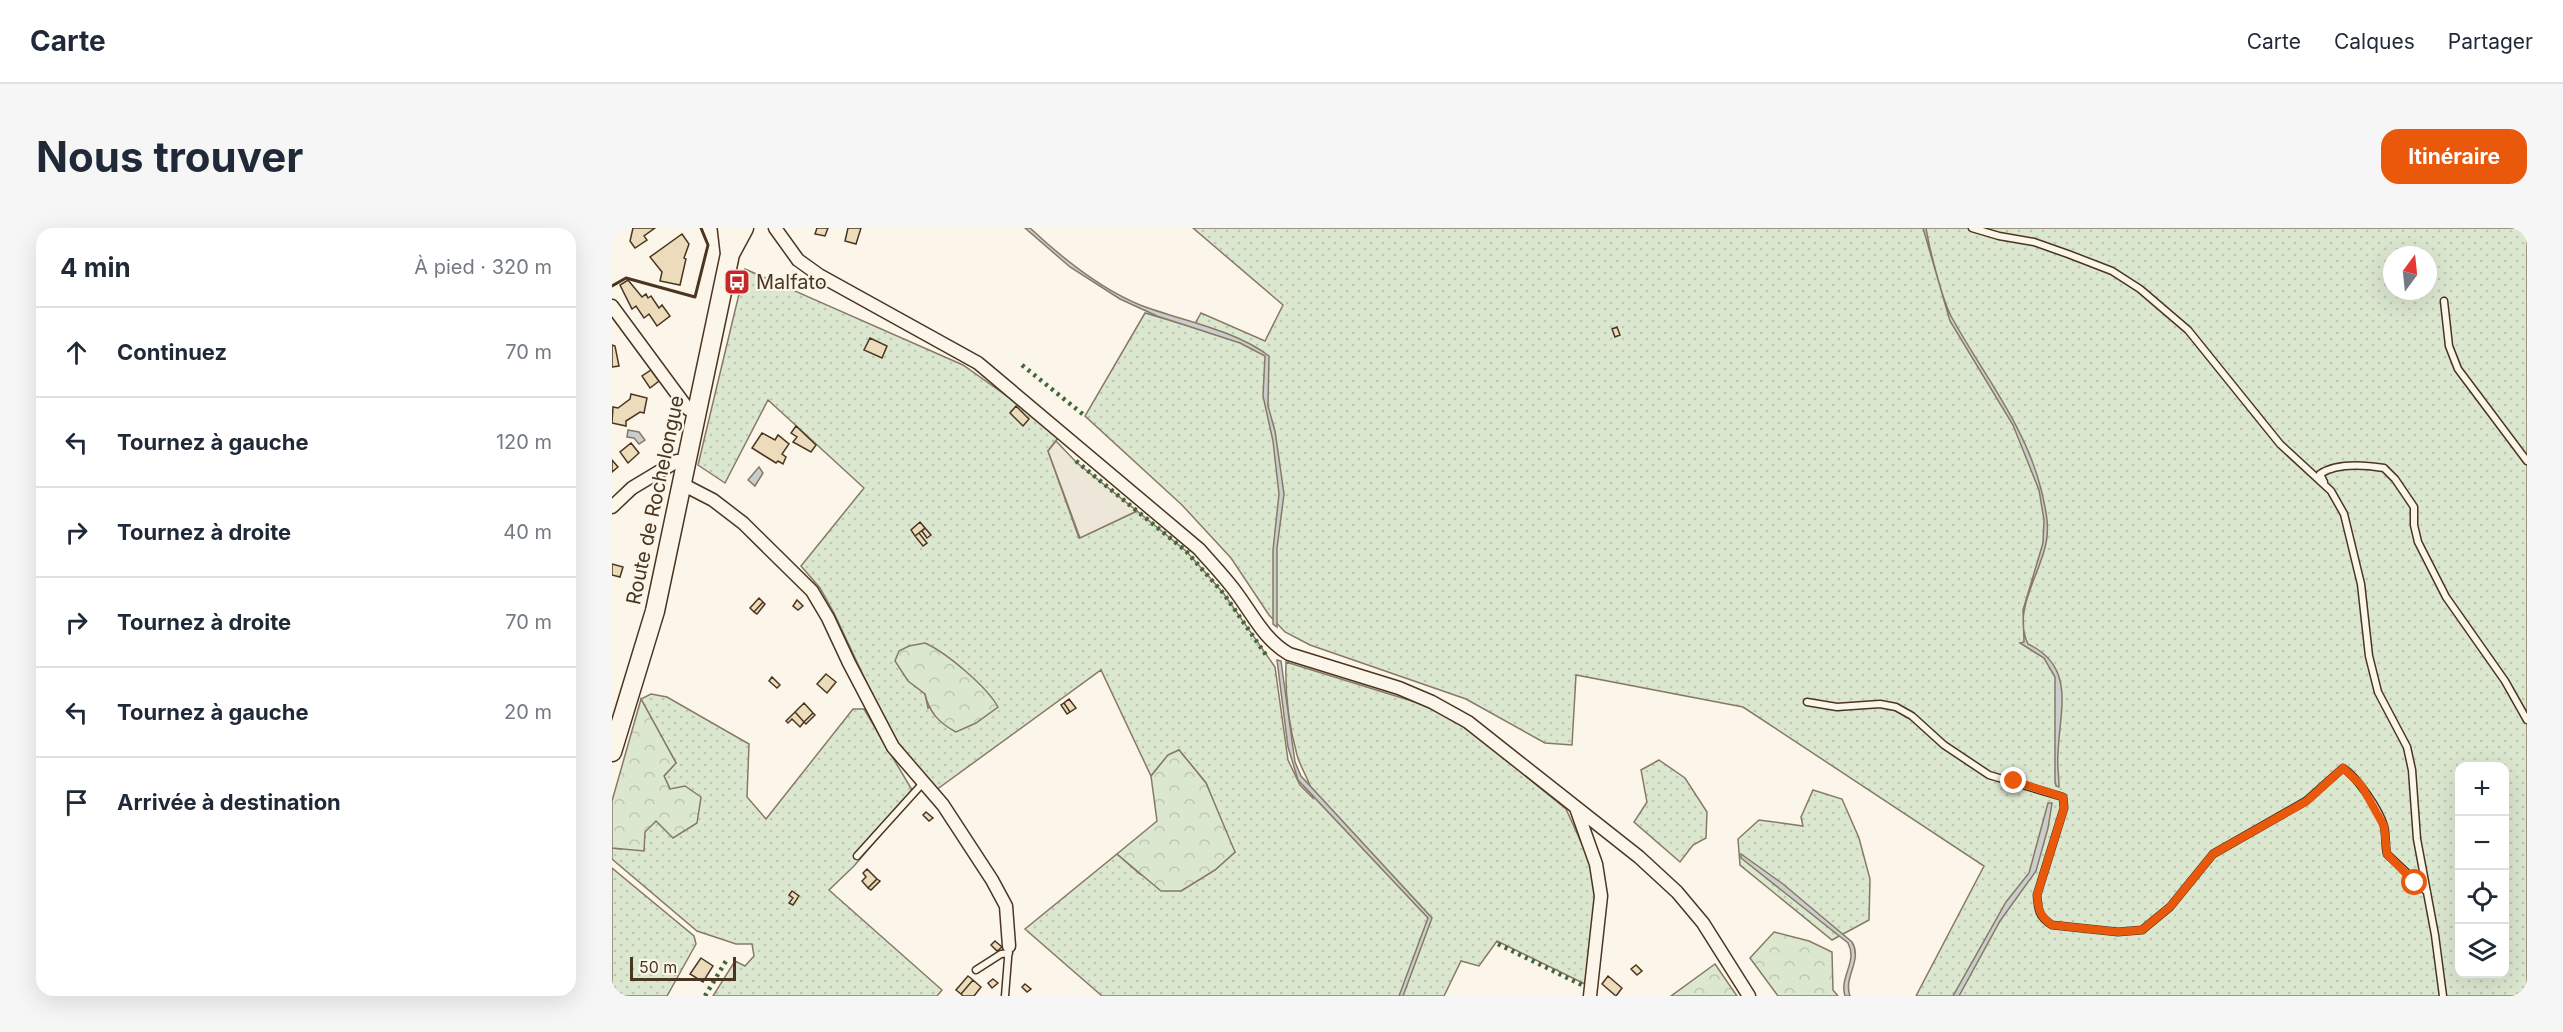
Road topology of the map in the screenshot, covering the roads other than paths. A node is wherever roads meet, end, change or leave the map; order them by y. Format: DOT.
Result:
graph roads {
  1 [pos="727,228"];
  2 [pos="744,228"];
  3 [pos="1972,228"];
  4 [pos="775,230"];
  5 [pos="730,254"];
  6 [pos="2444,301"];
  7 [pos="612,306"];
  8 [pos="698,411"];
  9 [pos="2527,461"];
  10 [pos="687,464"];
  11 [pos="682,484"];
  12 [pos="2325,485"];
  13 [pos="612,507"];
  14 [pos="1807,702"];
  15 [pos="2527,720"];
  16 [pos="612,752"];
  17 [pos="923,783"];
  18 [pos="1576,808"];
  19 [pos="857,856"];
  20 [pos="2428,893"];
  21 [pos="1009,949"];
  22 [pos="976,970"];
  23 [pos="1007,995"];
  24 [pos="1590,996"];
  25 [pos="1749,996"];
  26 [pos="2443,996"];
  1 -- 5 [label="main road, Route de Rochelongue"];
  2 -- 5 [label="main road, Route de Rochelongue"];
  3 -- 12 [label="lane"];
  4 -- 18 [label="street"];
  5 -- 8 [label="main road, Route de Rochelongue"];
  6 -- 9 [label="lane"];
  7 -- 8 [label="street"];
  8 -- 10 [label="main road, Route de Rochelongue"];
  10 -- 11 [label="main road, Route de Rochelongue"];
  10 -- 13 [label="street"];
  11 -- 16 [label="main road, Route de Rochelongue"];
  11 -- 17 [label="street"];
  12 -- 15 [label="lane"];
  12 -- 20 [label="lane"];
  14 -- 20 [label="lane"];
  17 -- 19 [label="lane"];
  17 -- 21 [label="street"];
  18 -- 24 [label="street"];
  18 -- 25 [label="street"];
  20 -- 26 [label="lane"];
  21 -- 22 [label="lane"];
  21 -- 23 [label="lane"];
}
